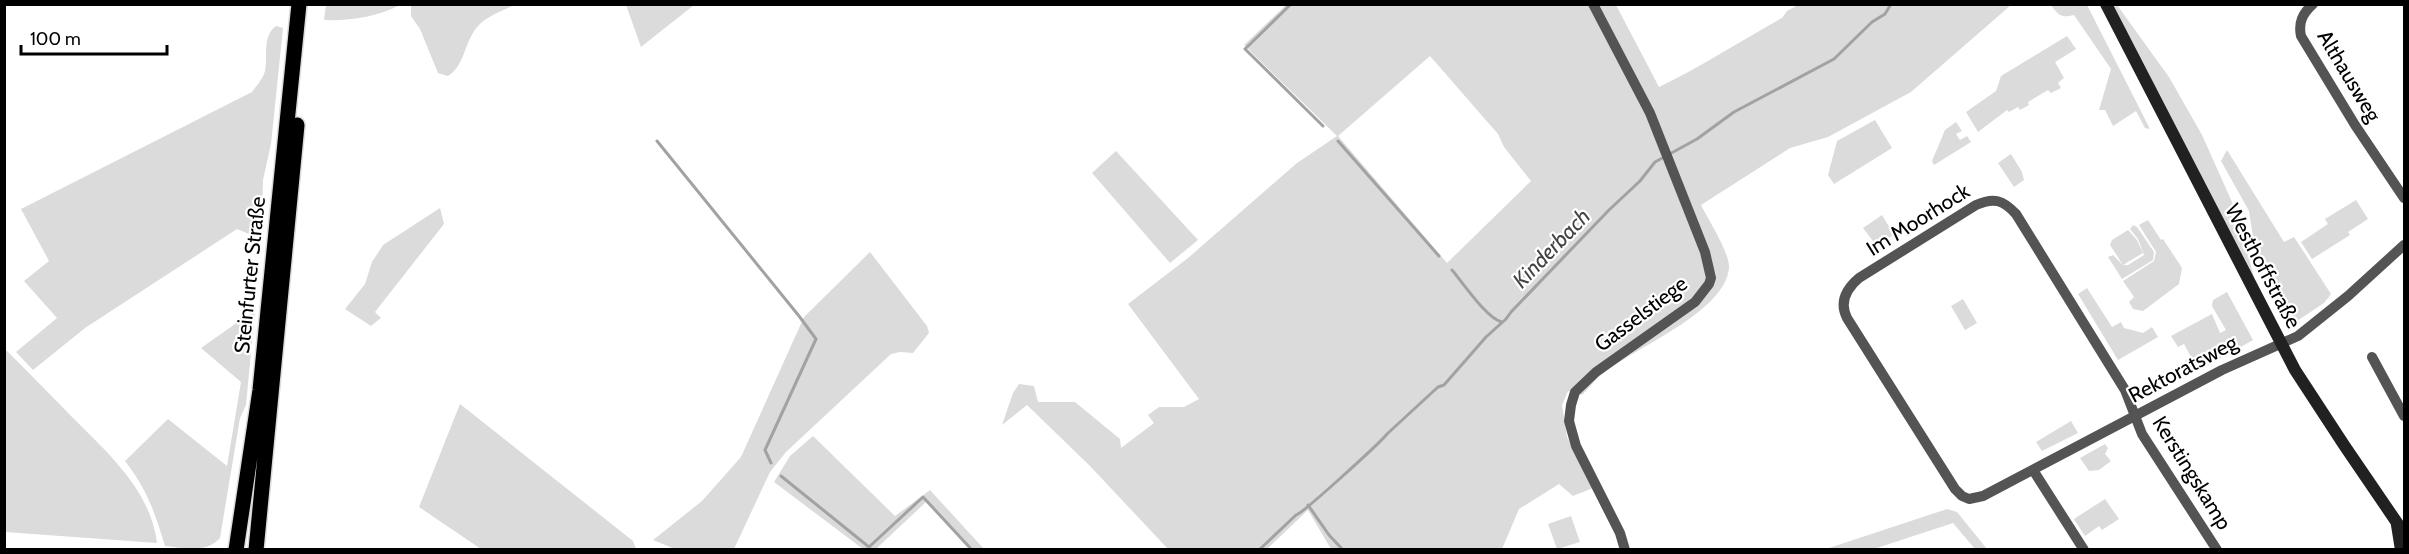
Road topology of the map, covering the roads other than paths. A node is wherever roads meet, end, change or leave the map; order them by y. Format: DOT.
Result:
graph roads {
  1 [pos="299,4"];
  2 [pos="309,4"];
  3 [pos="1593,4"];
  4 [pos="2106,4"];
  5 [pos="2313,4"];
  6 [pos="2404,198"];
  7 [pos="2404,245"];
  8 [pos="2281,343"];
  9 [pos="2372,357"];
  10 [pos="2404,416"];
  11 [pos="2134,417"];
  12 [pos="2034,470"];
  13 [pos="1962,496"];
  14 [pos="2401,529"];
  15 [pos="236,549"];
  16 [pos="256,549"];
  17 [pos="1626,549"];
  18 [pos="2084,549"];
  19 [pos="2217,549"];
  20 [pos="2401,549"];
  1 -- 15 [label="main road, Steinfurter Straße"];
  2 -- 16 [label="main road, Steinfurter Straße"];
  3 -- 17 [label="street, Gasselstiege"];
  4 -- 8 [label="street, Westhoffstraße"];
  5 -- 6 [label="street, Althausweg"];
  7 -- 8 [label="street, Rektoratsweg"];
  8 -- 11 [label="street, Rektoratsweg"];
  8 -- 14 [label="street, Westhoffstraße"];
  9 -- 10 [label="street"];
  11 -- 12 [label="street, Rektoratsweg"];
  11 -- 13 [label="street, Im Moorhock"];
  11 -- 19 [label="street, Kerstingskamp"];
  12 -- 13 [label="street, Rektoratsweg"];
  12 -- 18 [label="street"];
  14 -- 20 [label="street"];
}
